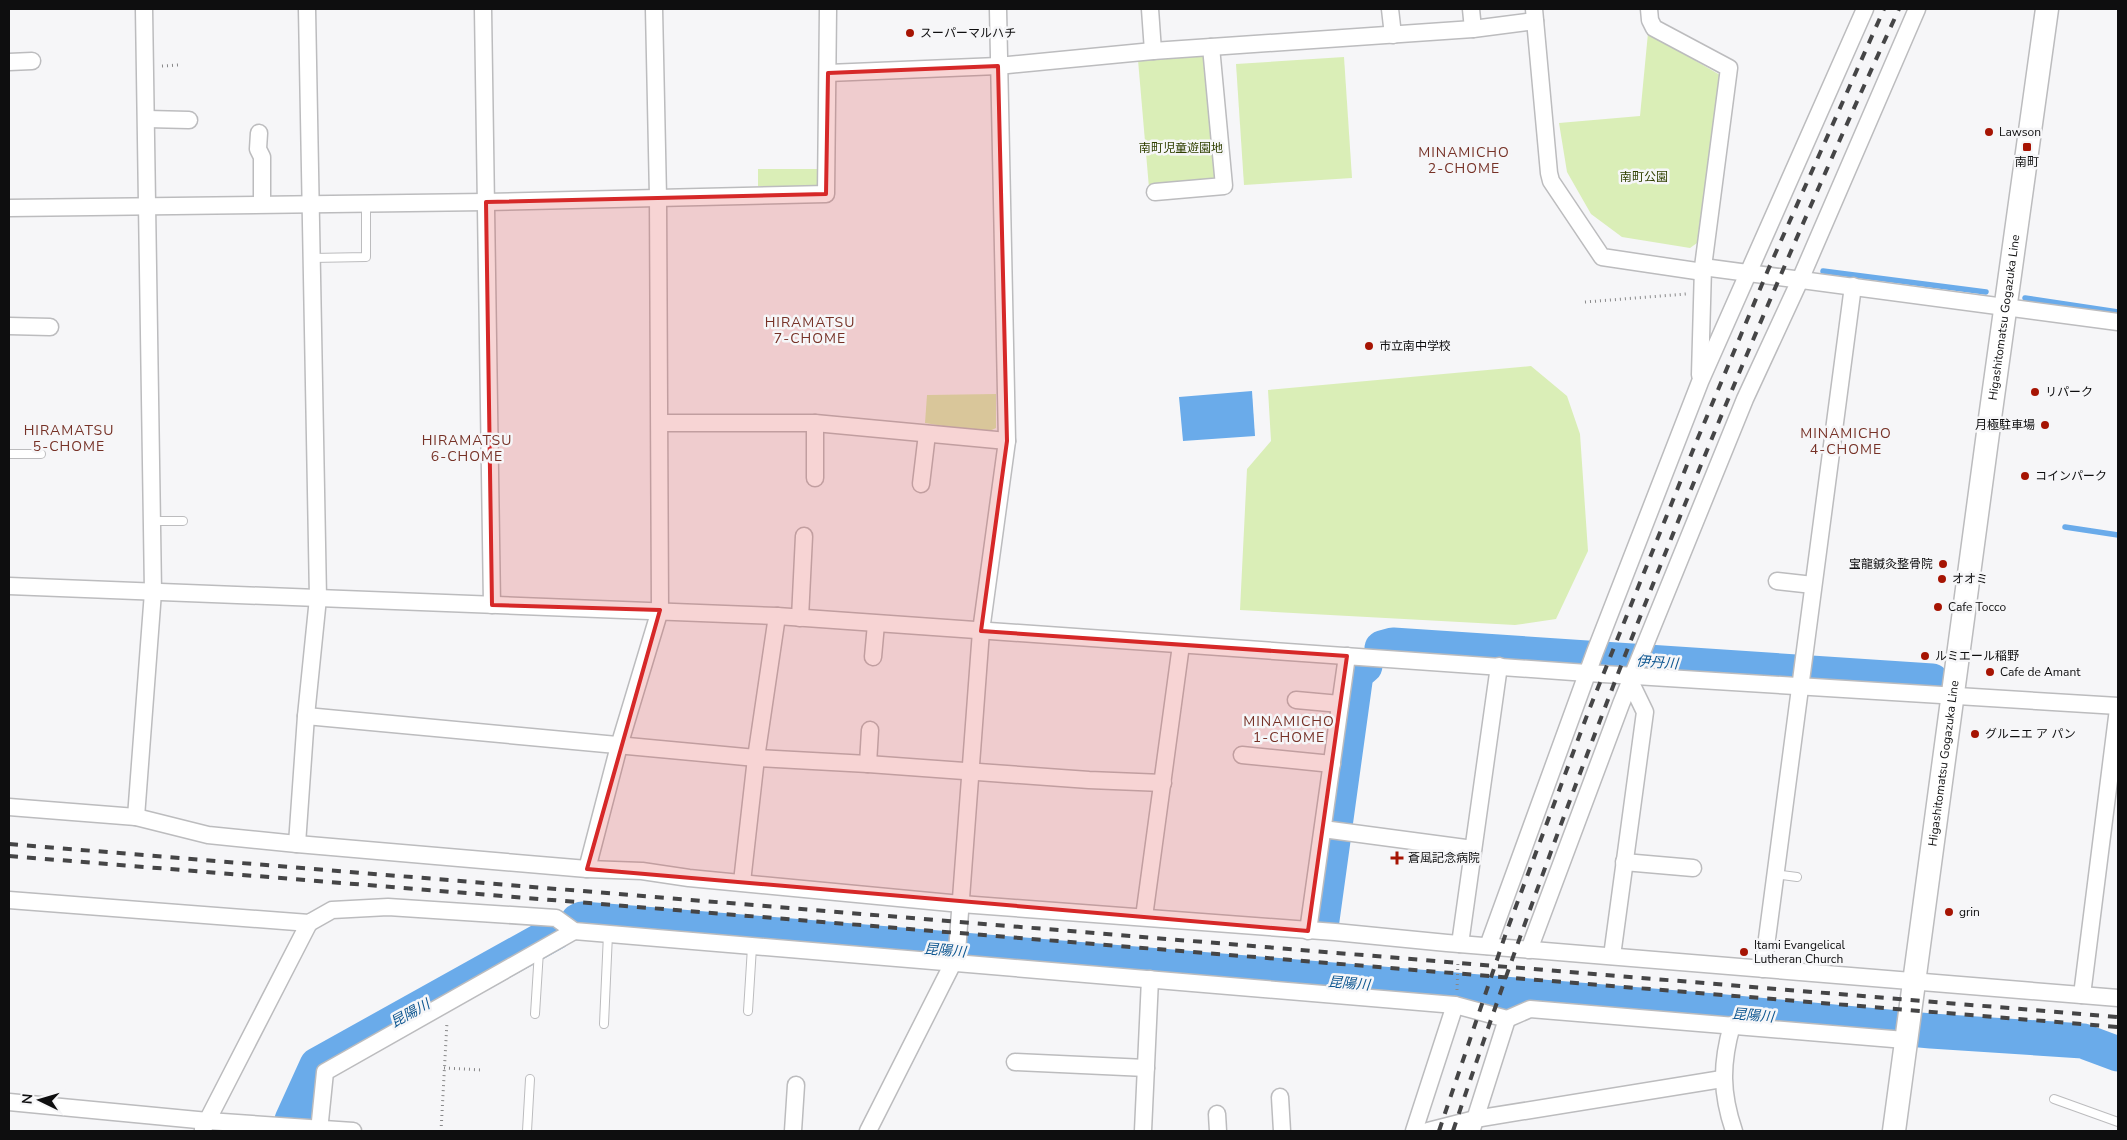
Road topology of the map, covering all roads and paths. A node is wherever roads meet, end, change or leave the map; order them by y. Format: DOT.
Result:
graph roads {
  1 [pos="144,9"];
  2 [pos="307,9"];
  3 [pos="483,9"];
  4 [pos="654,9"];
  5 [pos="828,9"];
  6 [pos="998,9"];
  7 [pos="1150,9"];
  8 [pos="1390,9"];
  9 [pos="1471,9"];
  10 [pos="1649,9"];
  11 [pos="1865,9"];
  12 [pos="1917,9"];
  13 [pos="2047,9"];
  14 [pos="1534,15"];
  15 [pos="1473,29"];
  16 [pos="1393,35"];
  17 [pos="1211,47"];
  18 [pos="1153,51"];
  19 [pos="32,61"];
  20 [pos="9,62"];
  21 [pos="998,66"];
  22 [pos="828,73"];
  23 [pos="147,119"];
  24 [pos="189,120"];
  25 [pos="259,133"];
  26 [pos="1155,192"];
  27 [pos="658,197"];
  28 [pos="366,202"];
  29 [pos="486,202"];
  30 [pos="262,203"];
  31 [pos="311,203"];
  32 [pos="149,205"];
  33 [pos="9,208"];
  34 [pos="312,258"];
  35 [pos="1703,270"];
  36 [pos="1747,274"];
  37 [pos="1800,280"];
  38 [pos="1854,286"];
  39 [pos="1701,293"];
  40 [pos="1585,302"];
  41 [pos="2005,307"];
  42 [pos="2118,322"];
  43 [pos="9,326"];
  44 [pos="50,327"];
  45 [pos="1700,382"];
  46 [pos="815,422"];
  47 [pos="660,423"];
  48 [pos="927,434"];
  49 [pos="1007,441"];
  50 [pos="9,454"];
  51 [pos="40,454"];
  52 [pos="815,478"];
  53 [pos="921,484"];
  54 [pos="152,521"];
  55 [pos="183,521"];
  56 [pos="804,536"];
  57 [pos="1777,581"];
  58 [pos="1813,585"];
  59 [pos="9,586"];
  60 [pos="153,592"];
  61 [pos="318,598"];
  62 [pos="492,605"];
  63 [pos="660,610"];
  64 [pos="777,616"];
  65 [pos="800,618"];
  66 [pos="876,624"];
  67 [pos="981,631"];
  68 [pos="1180,645"];
  69 [pos="1347,656"];
  70 [pos="873,657"];
  71 [pos="1591,663"];
  72 [pos="1499,666"];
  73 [pos="1634,670"];
  74 [pos="1802,677"];
  75 [pos="1952,696"];
  76 [pos="1296,700"];
  77 [pos="1340,704"];
  78 [pos="2118,706"];
  79 [pos="2118,710"];
  80 [pos="306,716"];
  81 [pos="870,730"];
  82 [pos="619,746"];
  83 [pos="1242,755"];
  84 [pos="756,758"];
  85 [pos="868,764"];
  86 [pos="1332,764"];
  87 [pos="970,772"];
  88 [pos="1163,783"];
  89 [pos="9,807"];
  90 [pos="136,817"];
  91 [pos="1323,829"];
  92 [pos="297,844"];
  93 [pos="1473,849"];
  94 [pos="1624,862"];
  95 [pos="1693,868"];
  96 [pos="587,869"];
  97 [pos="1774,874"];
  98 [pos="1797,876"];
  99 [pos="742,882"];
  100 [pos="9,900"];
  101 [pos="961,904"];
  102 [pos="1144,917"];
  103 [pos="310,923"];
  104 [pos="574,931"];
  105 [pos="1308,931"];
  106 [pos="608,934"];
  107 [pos="1460,944"];
  108 [pos="1488,946"];
  109 [pos="752,947"];
  110 [pos="1528,950"];
  111 [pos="539,951"];
  112 [pos="1612,956"];
  113 [pos="953,963"];
  114 [pos="1762,969"];
  115 [pos="1150,979"];
  116 [pos="1913,982"];
  117 [pos="2082,995"];
  118 [pos="2118,998"];
  119 [pos="448,1003"];
  120 [pos="1455,1005"];
  121 [pos="748,1011"];
  122 [pos="535,1014"];
  123 [pos="1507,1019"];
  124 [pos="604,1024"];
  125 [pos="1732,1026"];
  126 [pos="1906,1032"];
  127 [pos="1015,1062"];
  128 [pos="444,1068"];
  129 [pos="1146,1068"];
  130 [pos="482,1070"];
  131 [pos="1722,1078"];
  132 [pos="530,1079"];
  133 [pos="796,1085"];
  134 [pos="1280,1097"];
  135 [pos="2054,1099"];
  136 [pos="9,1102"];
  137 [pos="1217,1114"];
  138 [pos="2118,1122"];
  139 [pos="1473,1125"];
  140 [pos="205,1126"];
  141 [pos="319,1131"];
  142 [pos="353,1131"];
  143 [pos="441,1131"];
  144 [pos="527,1131"];
  145 [pos="793,1131"];
  146 [pos="868,1131"];
  147 [pos="1143,1131"];
  148 [pos="1218,1131"];
  149 [pos="1282,1131"];
  150 [pos="1414,1131"];
  151 [pos="1428,1131"];
  152 [pos="1734,1131"];
  153 [pos="1894,1131"];
  1 -- 23 [label="street"];
  2 -- 31 [label="street"];
  3 -- 29 [label="street"];
  4 -- 27 [label="street"];
  5 -- 22 [label="street"];
  6 -- 21 [label="street"];
  7 -- 18 [label="street"];
  8 -- 16 [label="street"];
  9 -- 15 [label="street"];
  10 -- 35 [label="street"];
  11 -- 36 [label="street"];
  12 -- 37 [label="street"];
  13 -- 41 [label="main road, Higashitomatsu Gogazuka Line"];
  14 -- 15 [label="street"];
  14 -- 35 [label="street"];
  15 -- 16 [label="street"];
  16 -- 17 [label="street"];
  17 -- 18 [label="street"];
  17 -- 26 [label="street"];
  18 -- 21 [label="street"];
  19 -- 20 [label="street"];
  21 -- 22 [label="street"];
  21 -- 49 [label="street"];
  22 -- 27 [label="street"];
  23 -- 24 [label="street"];
  23 -- 32 [label="street"];
  25 -- 30 [label="street"];
  27 -- 29 [label="street"];
  27 -- 47 [label="street"];
  28 -- 29 [label="street"];
  28 -- 31 [label="street"];
  28 -- 34 [label="lane"];
  29 -- 62 [label="street"];
  30 -- 31 [label="street"];
  30 -- 32 [label="street"];
  31 -- 34 [label="street"];
  32 -- 33 [label="street"];
  32 -- 54 [label="street"];
  34 -- 61 [label="street"];
  35 -- 36 [label="street"];
  35 -- 39 [label="street"];
  36 -- 37 [label="street"];
  36 -- 45 [label="street"];
  37 -- 38 [label="street"];
  37 -- 73 [label="street"];
  38 -- 41 [label="street"];
  38 -- 58 [label="street"];
  39 -- 40 [label="path"];
  39 -- 45 [label="street"];
  41 -- 42 [label="street"];
  41 -- 75 [label="main road, Higashitomatsu Gogazuka Line"];
  43 -- 44 [label="street"];
  45 -- 71 [label="street"];
  46 -- 47 [label="street"];
  46 -- 48 [label="street"];
  46 -- 52 [label="street"];
  47 -- 63 [label="street"];
  48 -- 49 [label="street"];
  48 -- 53 [label="street"];
  49 -- 67 [label="street"];
  50 -- 51 [label="lane"];
  54 -- 55 [label="lane"];
  54 -- 60 [label="street"];
  56 -- 65 [label="street"];
  57 -- 58 [label="street"];
  58 -- 74 [label="street"];
  59 -- 60 [label="street"];
  60 -- 61 [label="street"];
  60 -- 90 [label="street"];
  61 -- 62 [label="street"];
  61 -- 80 [label="street"];
  62 -- 63 [label="street"];
  63 -- 64 [label="street"];
  63 -- 82 [label="street"];
  64 -- 65 [label="street"];
  64 -- 84 [label="street"];
  65 -- 66 [label="street"];
  66 -- 67 [label="street"];
  66 -- 70 [label="street"];
  67 -- 68 [label="street"];
  67 -- 87 [label="street"];
  68 -- 69 [label="street"];
  68 -- 88 [label="street"];
  69 -- 72 [label="street"];
  69 -- 77 [label="street"];
  71 -- 72 [label="street"];
  71 -- 73 [label="street"];
  71 -- 108 [label="street"];
  72 -- 93 [label="street"];
  73 -- 74 [label="street"];
  73 -- 94 [label="street"];
  73 -- 110 [label="street"];
  74 -- 75 [label="street"];
  74 -- 97 [label="street"];
  75 -- 78 [label="street"];
  75 -- 116 [label="main road, Higashitomatsu Gogazuka Line"];
  76 -- 77 [label="street"];
  77 -- 86 [label="street"];
  79 -- 117 [label="street"];
  80 -- 82 [label="street"];
  80 -- 92 [label="street"];
  81 -- 85 [label="street"];
  82 -- 84 [label="street"];
  82 -- 96 [label="street"];
  83 -- 86 [label="street"];
  84 -- 85 [label="street"];
  84 -- 99 [label="street"];
  85 -- 87 [label="street"];
  86 -- 91 [label="street"];
  87 -- 88 [label="street"];
  87 -- 101 [label="street"];
  88 -- 102 [label="street"];
  89 -- 90 [label="street"];
  90 -- 92 [label="street"];
  91 -- 93 [label="street"];
  91 -- 105 [label="street"];
  92 -- 96 [label="street"];
  93 -- 107 [label="street"];
  94 -- 95 [label="street"];
  94 -- 112 [label="street"];
  96 -- 99 [label="street"];
  97 -- 98 [label="lane"];
  97 -- 114 [label="street"];
  99 -- 101 [label="street"];
  100 -- 103 [label="street"];
  101 -- 102 [label="street"];
  101 -- 113 [label="street"];
  102 -- 105 [label="street"];
  103 -- 104 [label="street"];
  103 -- 140 [label="street"];
  104 -- 106 [label="street"];
  104 -- 111 [label="street"];
  105 -- 107 [label="street"];
  106 -- 109 [label="street"];
  106 -- 124 [label="lane"];
  107 -- 108 [label="street"];
  107 -- 120 [label="path"];
  108 -- 110 [label="street"];
  109 -- 113 [label="street"];
  109 -- 121 [label="lane"];
  110 -- 112 [label="street"];
  111 -- 119 [label="street"];
  111 -- 122 [label="lane"];
  112 -- 114 [label="street"];
  113 -- 115 [label="street"];
  113 -- 146 [label="street"];
  114 -- 116 [label="street"];
  115 -- 120 [label="street"];
  115 -- 129 [label="street"];
  116 -- 117 [label="street"];
  116 -- 126 [label="main road, Higashitomatsu Gogazuka Line"];
  117 -- 118 [label="street"];
  119 -- 128 [label="path"];
  119 -- 141 [label="street"];
  120 -- 123 [label="street"];
  120 -- 150 [label="street"];
  123 -- 125 [label="street"];
  123 -- 139 [label="street"];
  125 -- 126 [label="street"];
  125 -- 131 [label="street"];
  126 -- 153 [label="main road, Higashitomatsu Gogazuka Line"];
  127 -- 129 [label="street"];
  128 -- 130 [label="path"];
  128 -- 143 [label="path"];
  129 -- 147 [label="street"];
  131 -- 139 [label="street"];
  131 -- 152 [label="street"];
  132 -- 144 [label="lane"];
  133 -- 145 [label="street"];
  134 -- 149 [label="street"];
  135 -- 138 [label="lane"];
  136 -- 140 [label="street"];
  137 -- 148 [label="street"];
  139 -- 151 [label="street"];
  140 -- 141 [label="street"];
  141 -- 142 [label="street"];
}
